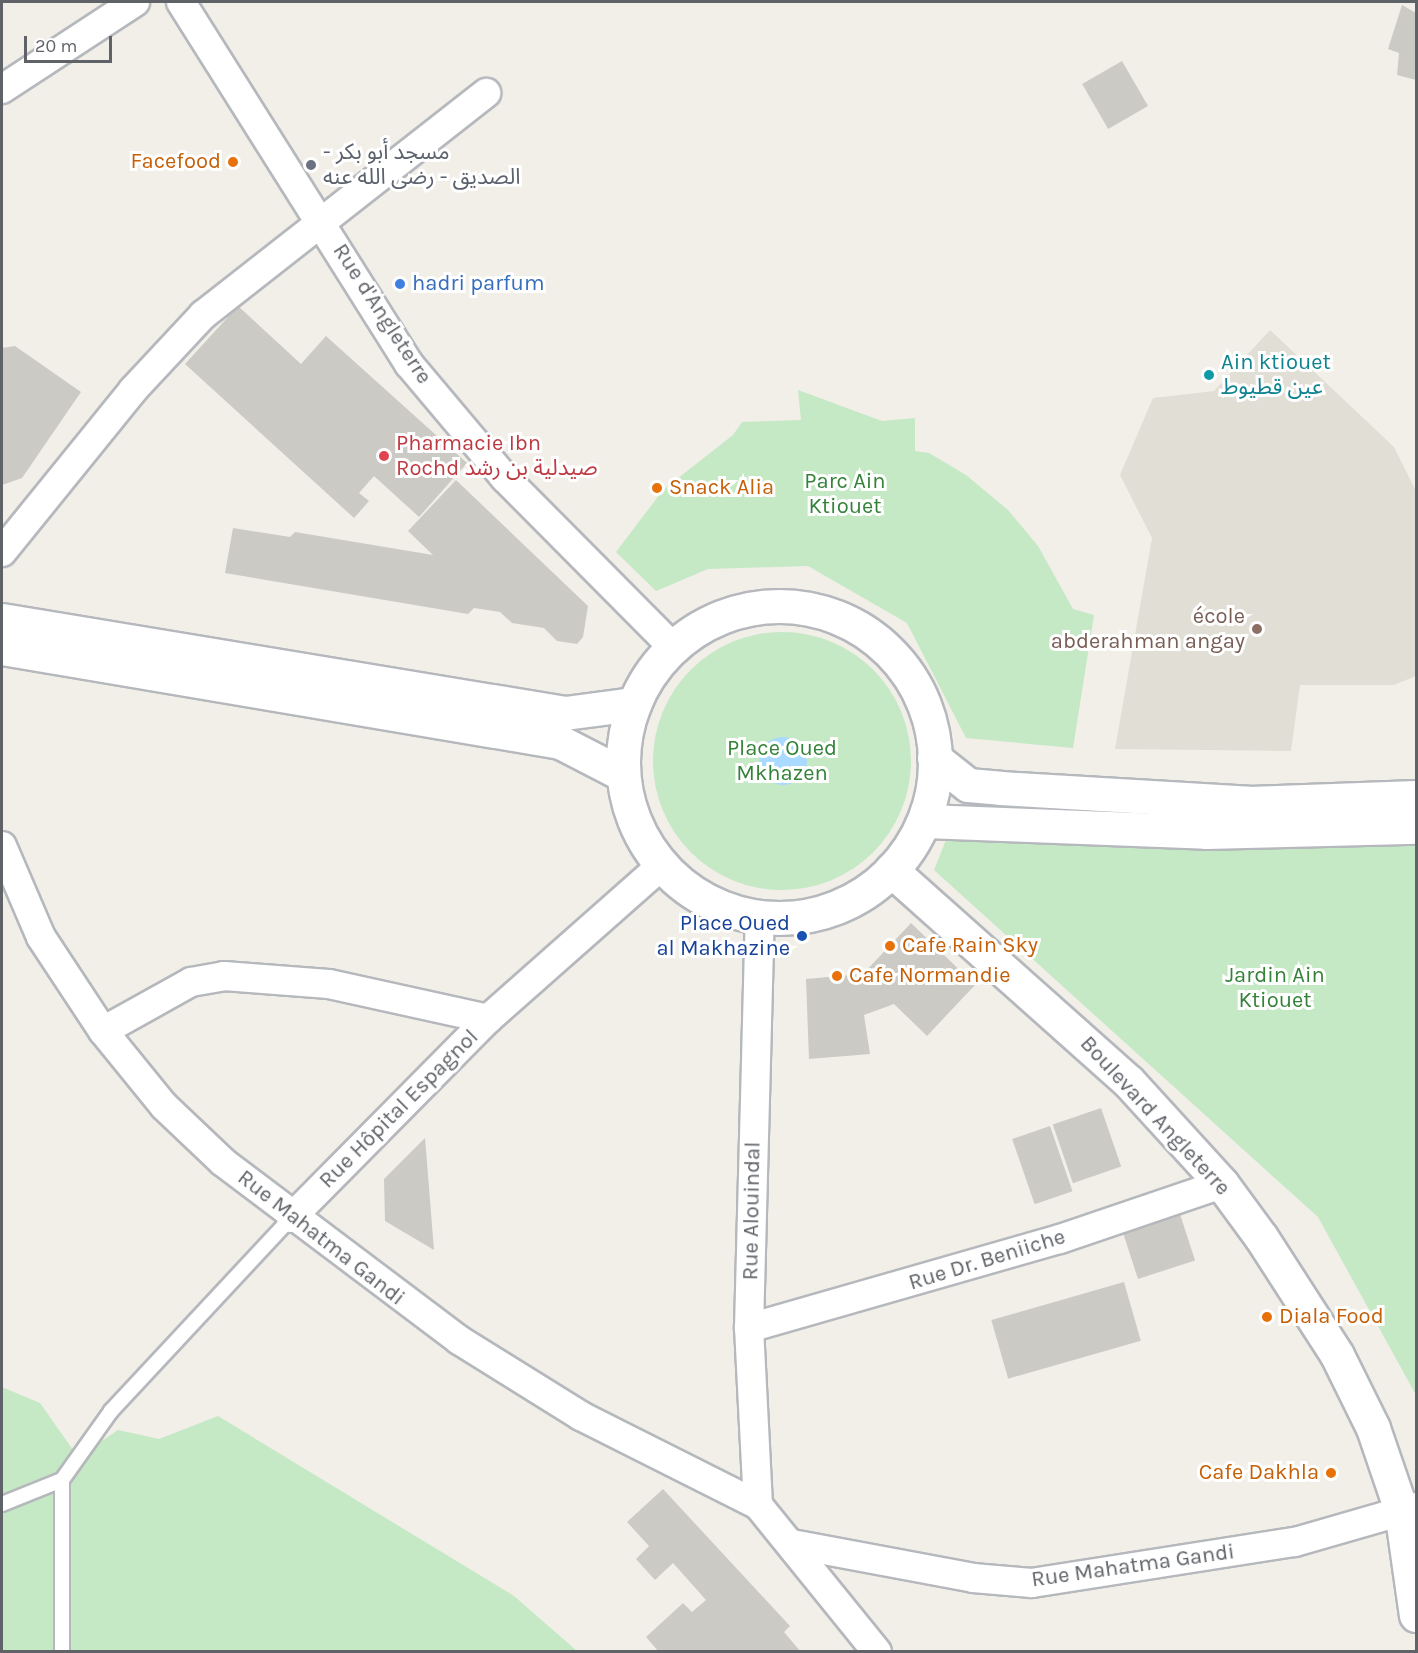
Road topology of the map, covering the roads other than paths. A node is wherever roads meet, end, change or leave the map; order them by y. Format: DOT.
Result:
graph roads {
  1 [pos="135,2"];
  2 [pos="181,2"];
  3 [pos="2,89"];
  4 [pos="486,93"];
  5 [pos="321,218"];
  6 [pos="2,552"];
  7 [pos="2,620"];
  8 [pos="674,647"];
  9 [pos="2,648"];
  10 [pos="634,704"];
  11 [pos="934,758"];
  12 [pos="618,772"];
  13 [pos="1416,797"];
  14 [pos="925,821"];
  15 [pos="1416,827"];
  16 [pos="2,846"];
  17 [pos="661,866"];
  18 [pos="891,870"];
  19 [pos="760,916"];
  20 [pos="488,1019"];
  21 [pos="103,1031"];
  22 [pos="1222,1184"];
  23 [pos="291,1218"];
  24 [pos="749,1328"];
  25 [pos="62,1480"];
  26 [pos="2,1504"];
  27 [pos="758,1505"];
  28 [pos="1408,1508"];
  29 [pos="792,1544"];
  30 [pos="1416,1615"];
  31 [pos="62,1652"];
  32 [pos="877,1652"];
  1 -- 3 [label="street"];
  2 -- 5 [label="street, Rue d'Angleterre"];
  4 -- 5 [label="street"];
  5 -- 6 [label="street"];
  5 -- 8 [label="street, Rue d'Angleterre"];
  7 -- 10 [label="main road"];
  8 -- 10 [label="main road"];
  8 -- 11 [label="main road"];
  9 -- 12 [label="main road"];
  10 -- 12 [label="main road"];
  11 -- 13 [label="main road"];
  11 -- 14 [label="main road"];
  12 -- 17 [label="main road"];
  14 -- 15 [label="main road"];
  14 -- 18 [label="main road"];
  16 -- 21 [label="street, Rue Mahatma Gandi"];
  17 -- 19 [label="main road"];
  17 -- 20 [label="street, Rue Hôpital Espagnol"];
  18 -- 19 [label="main road"];
  18 -- 22 [label="main road, Boulevard Angleterre"];
  19 -- 24 [label="street, Rue Alouindal"];
  20 -- 21 [label="street"];
  20 -- 23 [label="street, Rue Hôpital Espagnol"];
  21 -- 23 [label="street, Rue Mahatma Gandi"];
  22 -- 24 [label="street, Rue Dr. Beniiche"];
  22 -- 28 [label="main road, Boulevard Angleterre"];
  23 -- 25 [label="lane, Rue Hôpital Espagnol"];
  23 -- 27 [label="street, Rue Mahatma Gandi"];
  24 -- 27 [label="street, Rue Alouindal"];
  25 -- 26 [label="lane"];
  25 -- 31 [label="lane"];
  27 -- 29 [label="street"];
  28 -- 29 [label="street, Rue Mahatma Gandi"];
  28 -- 30 [label="main road, Boulevard Angleterre"];
  29 -- 32 [label="street"];
}
